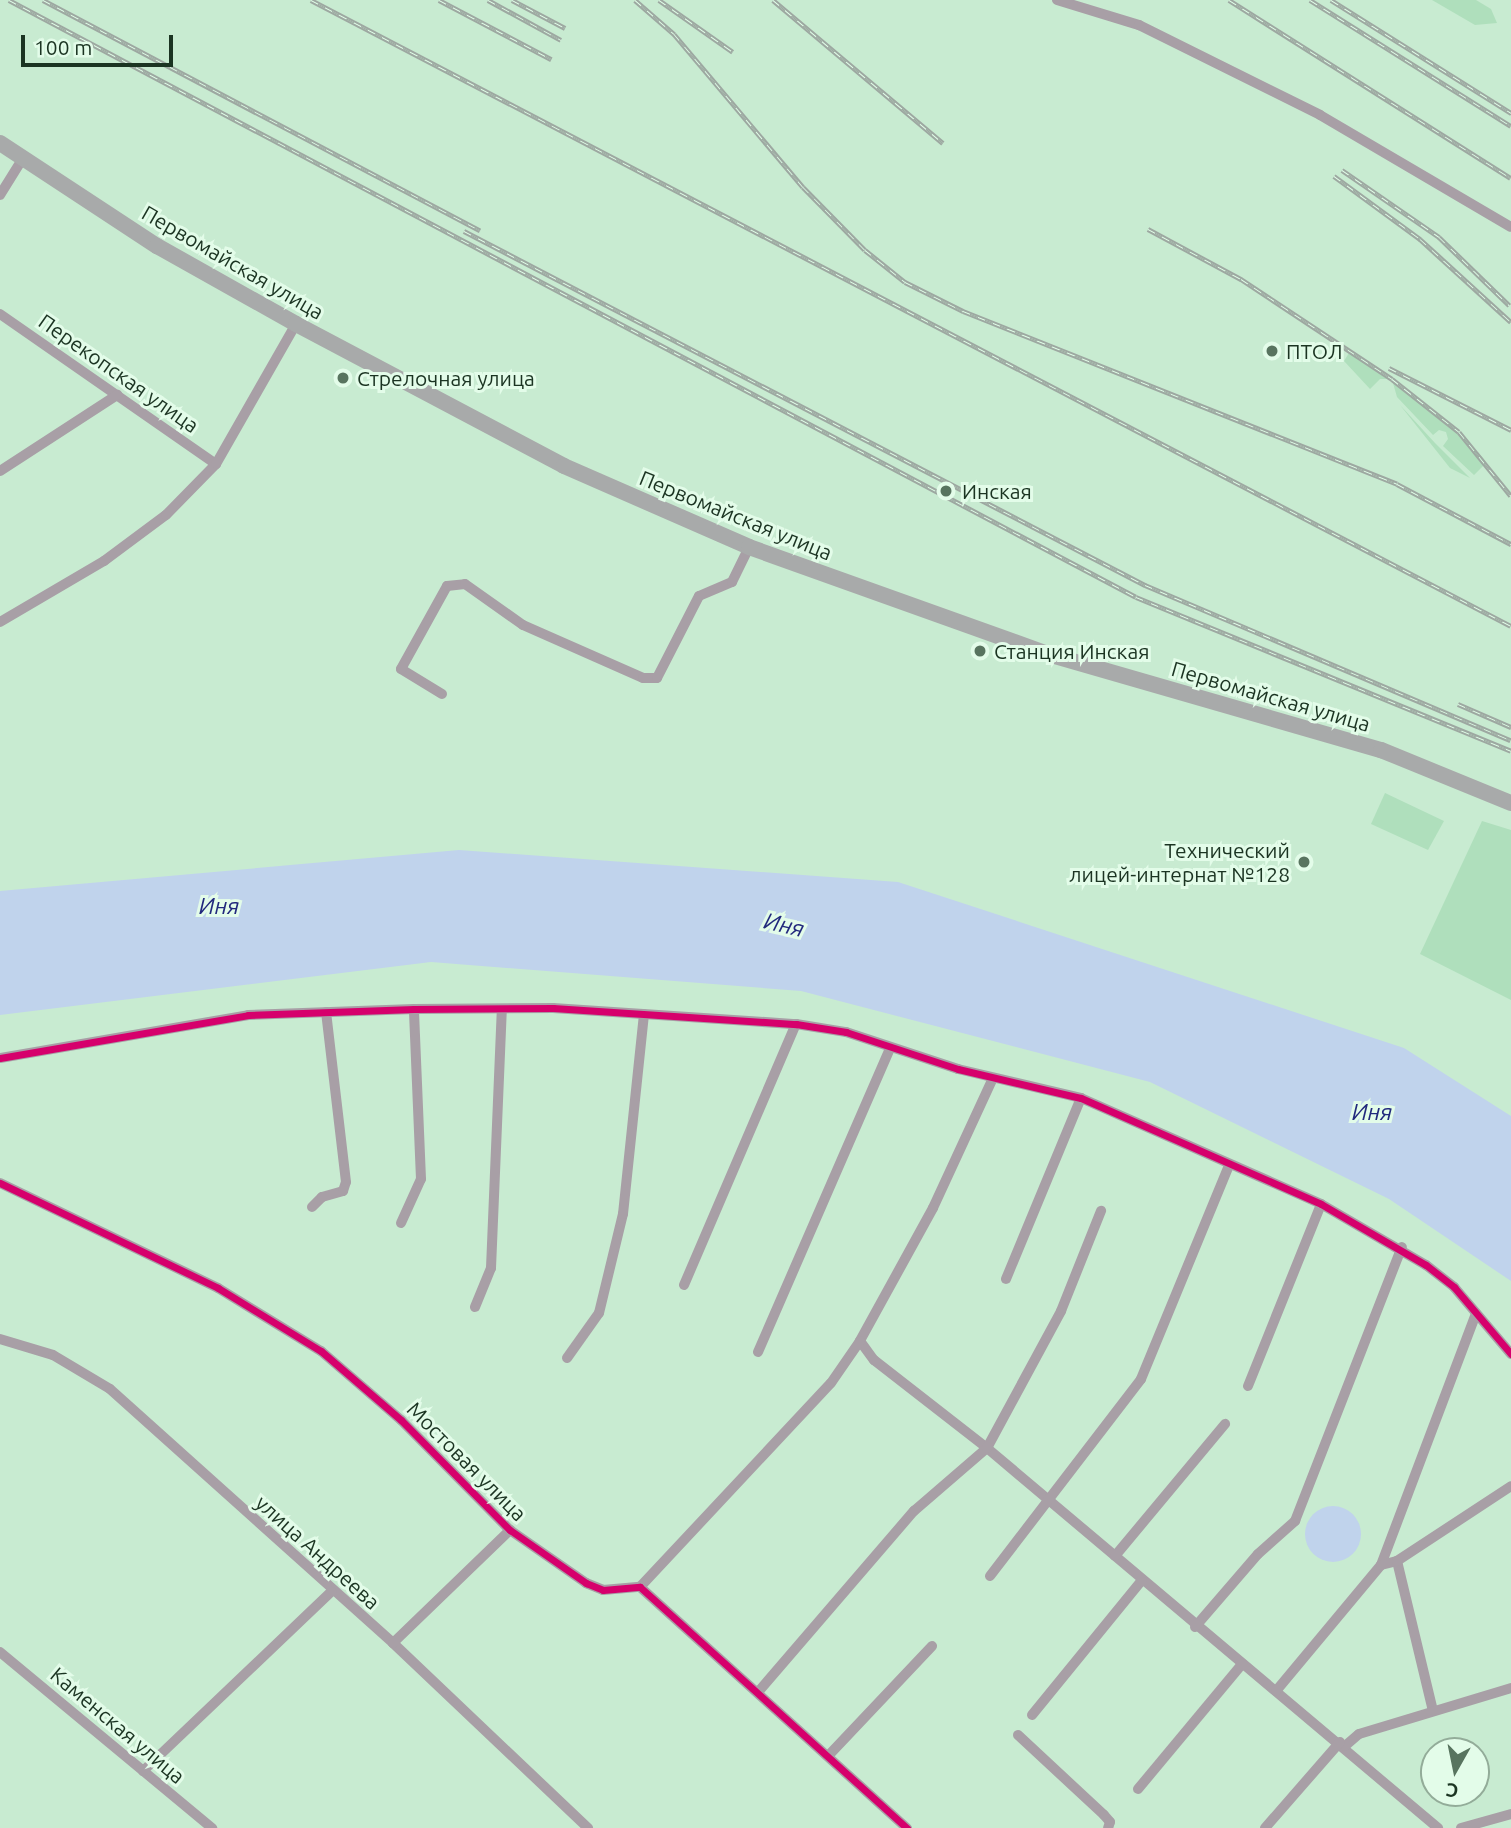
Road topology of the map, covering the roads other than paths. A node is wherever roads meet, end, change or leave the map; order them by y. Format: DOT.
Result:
graph roads {
  1 [pos="1057,0"];
  2 [pos="0,143"];
  3 [pos="23,158"];
  4 [pos="0,195"];
  5 [pos="1511,227"];
  6 [pos="0,314"];
  7 [pos="296,324"];
  8 [pos="117,395"];
  9 [pos="216,464"];
  10 [pos="0,471"];
  11 [pos="749,547"];
  12 [pos="0,622"];
  13 [pos="442,694"];
  14 [pos="1511,803"];
  15 [pos="414,1009"];
  16 [pos="502,1009"];
  17 [pos="326,1012"];
  18 [pos="644,1014"];
  19 [pos="796,1024"];
  20 [pos="890,1049"];
  21 [pos="0,1058"];
  22 [pos="993,1078"];
  23 [pos="1081,1098"];
  24 [pos="1229,1166"];
  25 [pos="0,1183"];
  26 [pos="1321,1203"];
  27 [pos="312,1207"];
  28 [pos="1101,1211"];
  29 [pos="401,1223"];
  30 [pos="1402,1247"];
  31 [pos="1006,1279"];
  32 [pos="684,1285"];
  33 [pos="475,1307"];
  34 [pos="1476,1313"];
  35 [pos="0,1339"];
  36 [pos="860,1340"];
  37 [pos="758,1352"];
  38 [pos="1511,1354"];
  39 [pos="568,1357"];
  40 [pos="1248,1387"];
  41 [pos="1225,1424"];
  42 [pos="987,1448"];
  43 [pos="1511,1486"];
  44 [pos="1051,1502"];
  45 [pos="510,1530"];
  46 [pos="1115,1556"];
  47 [pos="1397,1561"];
  48 [pos="1381,1565"];
  49 [pos="990,1576"];
  50 [pos="1142,1580"];
  51 [pos="640,1587"];
  52 [pos="331,1592"];
  53 [pos="1195,1627"];
  54 [pos="393,1643"];
  55 [pos="932,1646"];
  56 [pos="0,1652"];
  57 [pos="1241,1664"];
  58 [pos="1511,1688"];
  59 [pos="759,1691"];
  60 [pos="1276,1691"];
  61 [pos="1433,1711"];
  62 [pos="1032,1715"];
  63 [pos="1018,1735"];
  64 [pos="1342,1744"];
  65 [pos="829,1755"];
  66 [pos="143,1771"];
  67 [pos="1138,1788"];
  68 [pos="1511,1814"];
  69 [pos="212,1828"];
  70 [pos="588,1828"];
  71 [pos="907,1828"];
  72 [pos="1108,1828"];
  73 [pos="1265,1828"];
  74 [pos="1438,1828"];
  75 [pos="1461,1828"];
  1 -- 5 [label="street"];
  2 -- 3 [label="main road, Первомайская улица"];
  3 -- 4 [label="street"];
  3 -- 7 [label="main road, Первомайская улица"];
  6 -- 8 [label="street, Перекопская улица"];
  7 -- 9 [label="street"];
  7 -- 11 [label="main road, Первомайская улица"];
  8 -- 9 [label="street, Перекопская улица"];
  8 -- 10 [label="street"];
  9 -- 12 [label="street"];
  11 -- 13 [label="street"];
  11 -- 14 [label="main road, Первомайская улица"];
  15 -- 16 [label="street"];
  15 -- 17 [label="street"];
  15 -- 29 [label="street"];
  16 -- 18 [label="street"];
  16 -- 33 [label="street"];
  17 -- 21 [label="street"];
  17 -- 27 [label="street"];
  18 -- 19 [label="street"];
  18 -- 39 [label="street"];
  19 -- 20 [label="street"];
  19 -- 32 [label="street"];
  20 -- 22 [label="street"];
  20 -- 37 [label="street"];
  22 -- 23 [label="street"];
  22 -- 36 [label="street"];
  23 -- 24 [label="street"];
  23 -- 31 [label="street"];
  24 -- 26 [label="street"];
  24 -- 44 [label="street"];
  25 -- 45 [label="street, Мостовая улица"];
  26 -- 30 [label="street"];
  26 -- 40 [label="street"];
  28 -- 42 [label="street"];
  30 -- 34 [label="street"];
  30 -- 53 [label="street"];
  34 -- 38 [label="street"];
  34 -- 48 [label="street"];
  35 -- 52 [label="street, улица Андреева"];
  36 -- 42 [label="street"];
  36 -- 51 [label="street"];
  41 -- 46 [label="street"];
  42 -- 44 [label="street"];
  42 -- 59 [label="street"];
  43 -- 47 [label="street"];
  44 -- 46 [label="street"];
  44 -- 49 [label="street"];
  45 -- 51 [label="street, Мостовая улица"];
  45 -- 54 [label="street"];
  46 -- 50 [label="street"];
  47 -- 48 [label="street"];
  47 -- 61 [label="street"];
  48 -- 60 [label="street"];
  50 -- 53 [label="street"];
  50 -- 62 [label="street"];
  51 -- 59 [label="street"];
  52 -- 54 [label="street, улица Андреева"];
  52 -- 66 [label="street"];
  53 -- 57 [label="street"];
  54 -- 70 [label="street, улица Андреева"];
  55 -- 65 [label="street"];
  56 -- 66 [label="street, Каменская улица"];
  57 -- 60 [label="street"];
  57 -- 67 [label="street"];
  58 -- 61 [label="street"];
  59 -- 65 [label="street"];
  60 -- 64 [label="street"];
  61 -- 64 [label="street"];
  63 -- 72 [label="street"];
  64 -- 73 [label="street"];
  64 -- 74 [label="street"];
  65 -- 71 [label="street"];
  66 -- 69 [label="street, Каменская улица"];
  68 -- 75 [label="street"];
}
